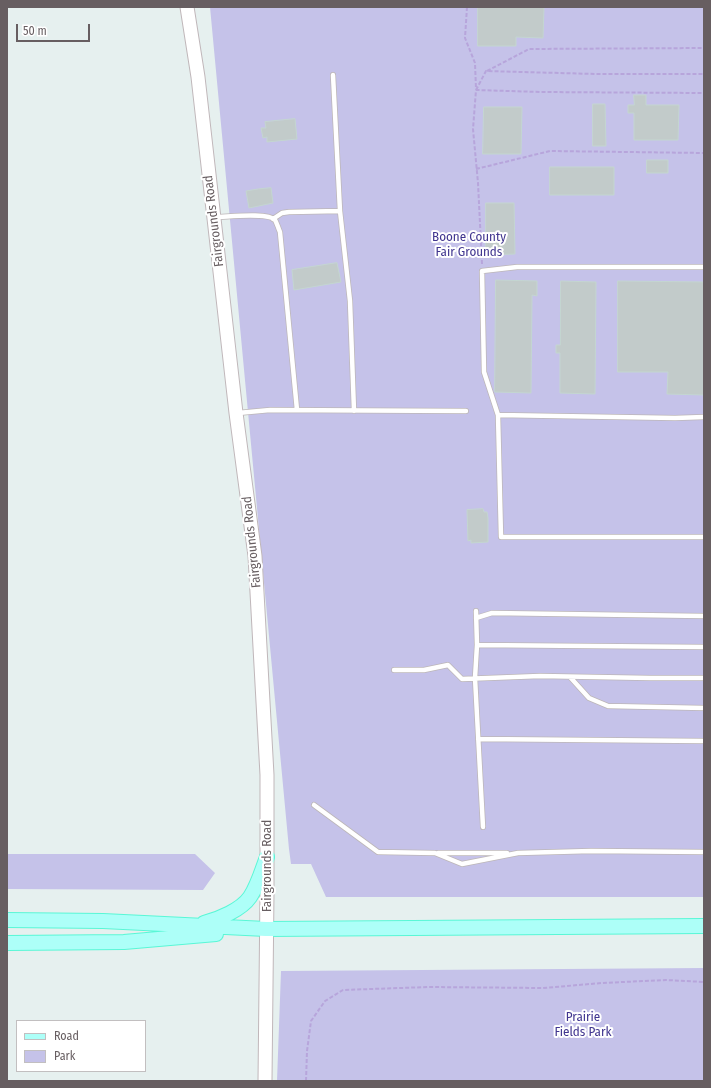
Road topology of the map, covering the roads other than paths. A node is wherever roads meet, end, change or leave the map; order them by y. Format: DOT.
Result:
graph roads {
  1 [pos="187,7"];
  2 [pos="333,75"];
  3 [pos="340,211"];
  4 [pos="214,217"];
  5 [pos="273,219"];
  6 [pos="704,267"];
  7 [pos="297,410"];
  8 [pos="354,411"];
  9 [pos="466,411"];
  10 [pos="236,413"];
  11 [pos="498,415"];
  12 [pos="704,417"];
  13 [pos="704,537"];
  14 [pos="476,611"];
  15 [pos="704,616"];
  16 [pos="476,618"];
  17 [pos="477,645"];
  18 [pos="704,647"];
  19 [pos="394,670"];
  20 [pos="570,676"];
  21 [pos="475,678"];
  22 [pos="704,678"];
  23 [pos="704,708"];
  24 [pos="478,739"];
  25 [pos="704,741"];
  26 [pos="314,805"];
  27 [pos="483,827"];
  28 [pos="518,852"];
  29 [pos="704,852"];
  30 [pos="435,853"];
  31 [pos="267,857"];
  32 [pos="7,920"];
  33 [pos="196,926"];
  34 [pos="704,926"];
  35 [pos="266,929"];
  36 [pos="7,943"];
  37 [pos="265,1081"];
  1 -- 4 [label="main road, Fairgrounds Road"];
  2 -- 3 [label="lane"];
  3 -- 5 [label="lane"];
  3 -- 8 [label="lane"];
  4 -- 5 [label="lane"];
  4 -- 10 [label="main road, Fairgrounds Road"];
  5 -- 7 [label="lane"];
  6 -- 11 [label="lane"];
  7 -- 8 [label="lane"];
  7 -- 10 [label="lane"];
  8 -- 9 [label="lane"];
  10 -- 31 [label="main road, Fairgrounds Road"];
  11 -- 12 [label="lane"];
  11 -- 13 [label="lane"];
  14 -- 16 [label="lane"];
  15 -- 16 [label="lane"];
  16 -- 17 [label="lane"];
  17 -- 18 [label="lane"];
  17 -- 21 [label="lane"];
  19 -- 21 [label="lane"];
  20 -- 21 [label="lane"];
  20 -- 22 [label="lane"];
  20 -- 23 [label="lane"];
  21 -- 24 [label="lane"];
  24 -- 25 [label="lane"];
  24 -- 27 [label="lane"];
  26 -- 30 [label="lane"];
  28 -- 29 [label="lane"];
  28 -- 30 [label="lane"];
  28 -- 30 [label="lane"];
  31 -- 33 [label="main road"];
  31 -- 35 [label="main road, Fairgrounds Road"];
  32 -- 33 [label="main road"];
  33 -- 35 [label="main road"];
  34 -- 35 [label="main road"];
  35 -- 36 [label="main road"];
  35 -- 37 [label="main road, Fairgrounds Road"];
}
